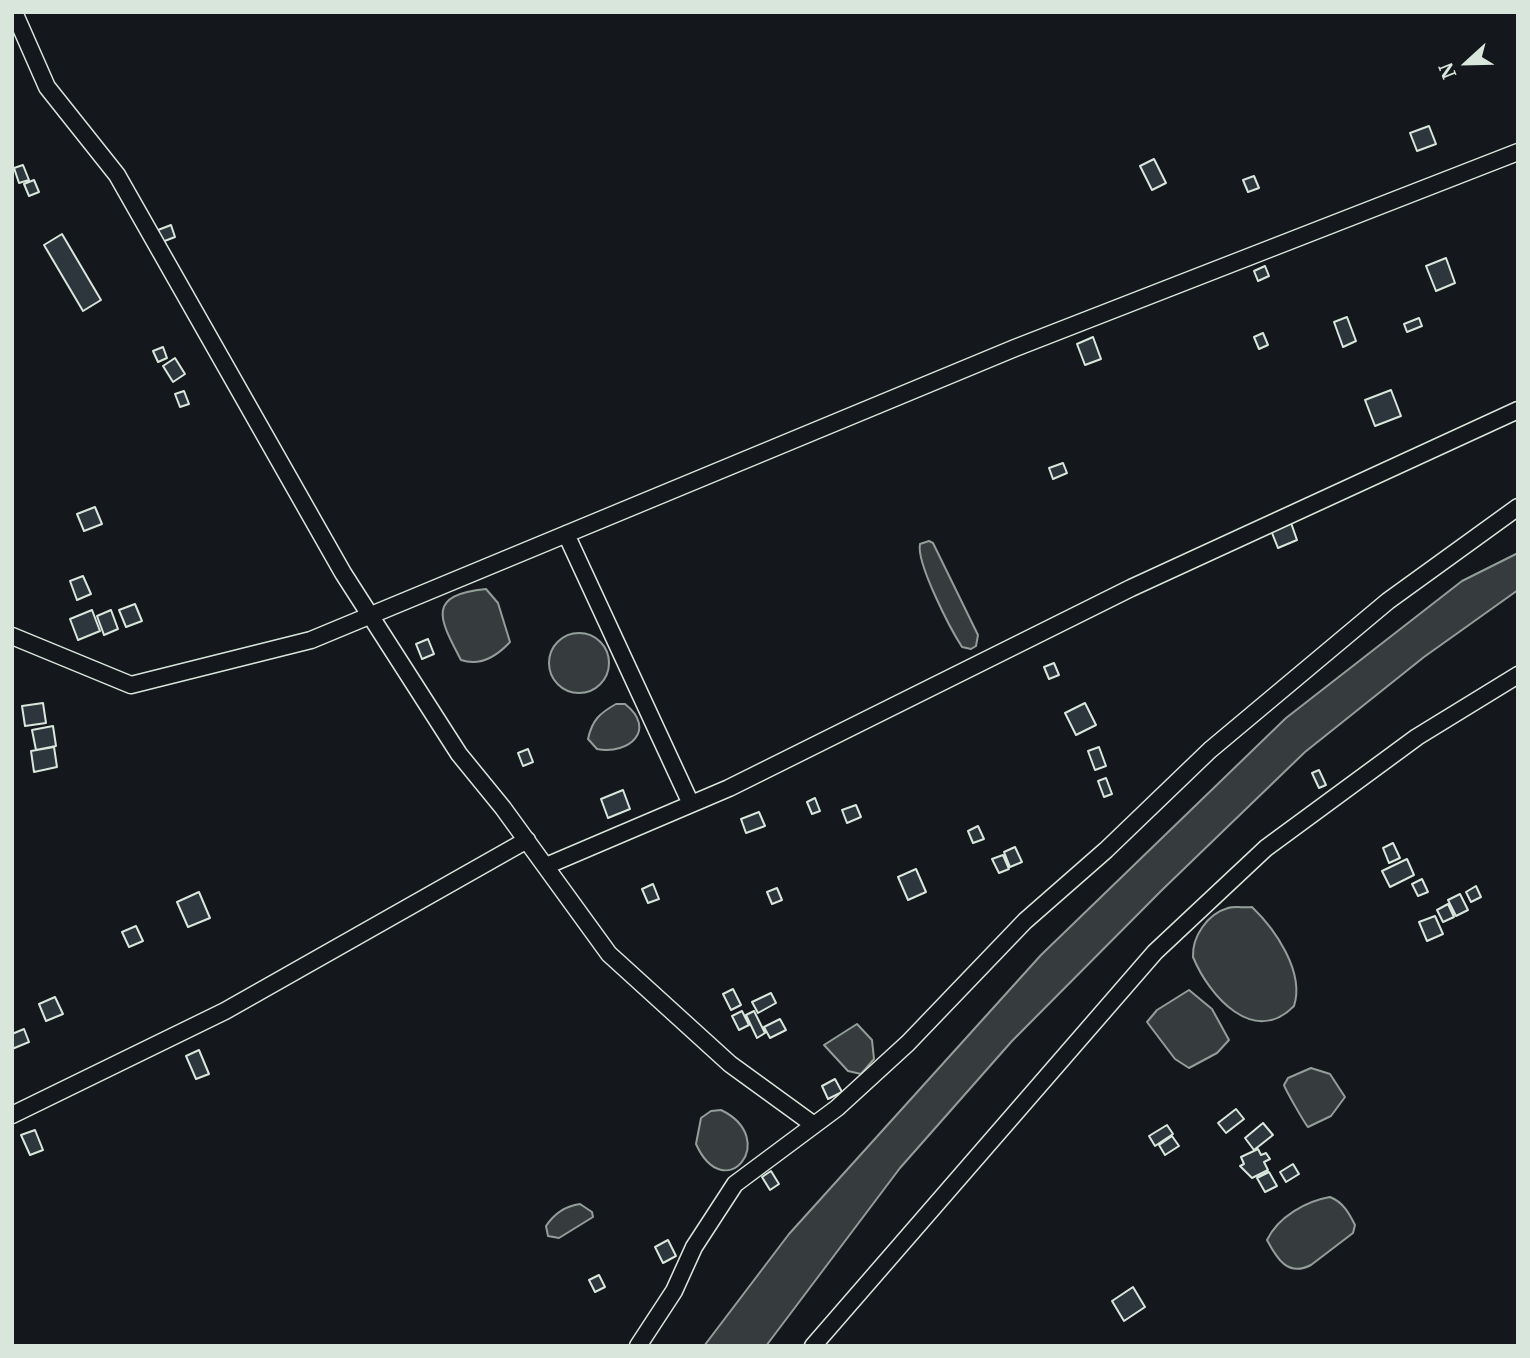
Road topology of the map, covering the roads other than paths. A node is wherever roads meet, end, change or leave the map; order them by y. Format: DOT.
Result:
graph roads {
  1 [pos="14,12"];
  2 [pos="1518,152"];
  3 [pos="1518,410"];
  4 [pos="1518,507"];
  5 [pos="566,534"];
  6 [pos="370,615"];
  7 [pos="12,636"];
  8 [pos="1518,674"];
  9 [pos="691,804"];
  10 [pos="527,840"];
  11 [pos="546,866"];
  12 [pos="12,1115"];
  13 [pos="814,1125"];
  14 [pos="638,1346"];
  15 [pos="813,1346"];
  1 -- 6 [label="street"];
  2 -- 5 [label="street"];
  3 -- 9 [label="street"];
  4 -- 13 [label="street"];
  5 -- 6 [label="street"];
  5 -- 9 [label="street"];
  6 -- 7 [label="street"];
  6 -- 10 [label="street"];
  8 -- 15 [label="street"];
  9 -- 11 [label="street"];
  10 -- 11 [label="street"];
  10 -- 12 [label="street"];
  11 -- 13 [label="street"];
  13 -- 14 [label="street"];
}
